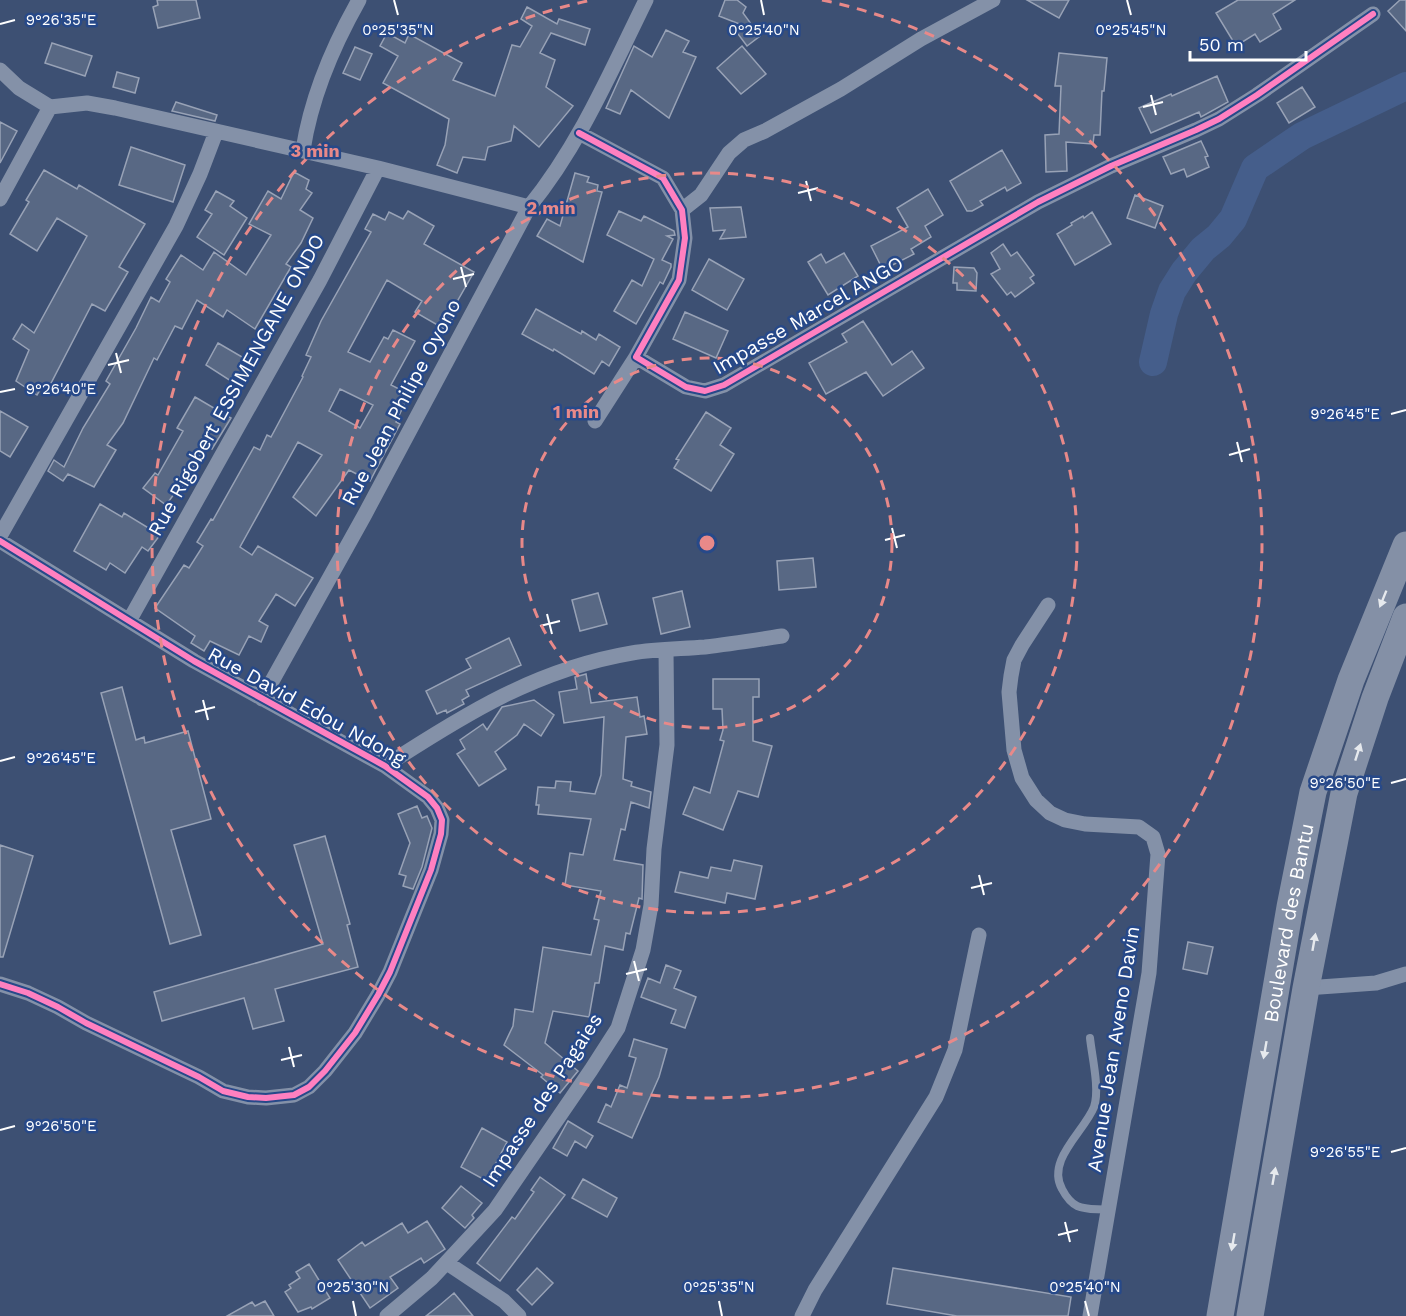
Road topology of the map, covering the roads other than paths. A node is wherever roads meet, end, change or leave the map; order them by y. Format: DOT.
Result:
graph roads {
  1 [pos="359,0"];
  2 [pos="646,0"];
  3 [pos="993,0"];
  4 [pos="1373,14"];
  5 [pos="0,70"];
  6 [pos="50,107"];
  7 [pos="216,132"];
  8 [pos="579,133"];
  9 [pos="303,150"];
  10 [pos="378,168"];
  11 [pos="0,199"];
  12 [pos="529,207"];
  13 [pos="682,210"];
  14 [pos="636,357"];
  15 [pos="595,421"];
  16 [pos="0,536"];
  17 [pos="0,541"];
  18 [pos="1406,545"];
  19 [pos="1048,605"];
  20 [pos="1406,617"];
  21 [pos="129,621"];
  22 [pos="782,636"];
  23 [pos="666,650"];
  24 [pos="262,699"];
  25 [pos="385,766"];
  26 [pos="979,935"];
  27 [pos="1406,974"];
  28 [pos="0,984"];
  29 [pos="1306,988"];
  30 [pos="1090,1038"];
  31 [pos="1108,1210"];
  32 [pos="447,1263"];
  33 [pos="387,1316"];
  34 [pos="519,1316"];
  35 [pos="802,1316"];
  36 [pos="1090,1316"];
  37 [pos="1220,1316"];
  38 [pos="1250,1316"];
  1 -- 9 [label="street"];
  2 -- 8 [label="street, Rue Jean Philipe Oyono"];
  3 -- 13 [label="street"];
  4 -- 14 [label="street, Impasse Marcel ANGO"];
  5 -- 6 [label="street"];
  6 -- 7 [label="street"];
  6 -- 11 [label="street"];
  7 -- 9 [label="street"];
  7 -- 16 [label="street"];
  8 -- 12 [label="street, Rue Jean Philipe Oyono"];
  8 -- 13 [label="street"];
  9 -- 10 [label="street"];
  10 -- 12 [label="street"];
  10 -- 21 [label="street, Rue Rigobert ESSIMENGANE ONDO"];
  12 -- 24 [label="street, Rue Jean Philipe Oyono"];
  13 -- 14 [label="street"];
  14 -- 15 [label="street"];
  17 -- 21 [label="street, Rue David Edou Ndong"];
  18 -- 37 [label="highway, Boulevard des Bantu, one-way"];
  19 -- 31 [label="street, Avenue Jean Aveno Davin"];
  29 -- 20 [label="highway, Boulevard des Bantu, one-way"];
  21 -- 24 [label="street, Rue David Edou Ndong"];
  22 -- 23 [label="street"];
  23 -- 25 [label="street"];
  23 -- 32 [label="street, Impasse des Pagaies"];
  24 -- 25 [label="street, Rue David Edou Ndong"];
  25 -- 28 [label="street, Rue David Edou Ndong"];
  26 -- 35 [label="street"];
  27 -- 29 [label="street"];
  38 -- 29 [label="highway, Boulevard des Bantu, one-way"];
  30 -- 31 [label="lane"];
  31 -- 36 [label="street, Avenue Jean Aveno Davin"];
  32 -- 33 [label="street, Impasse des Pagaies"];
  32 -- 34 [label="street"];
}
